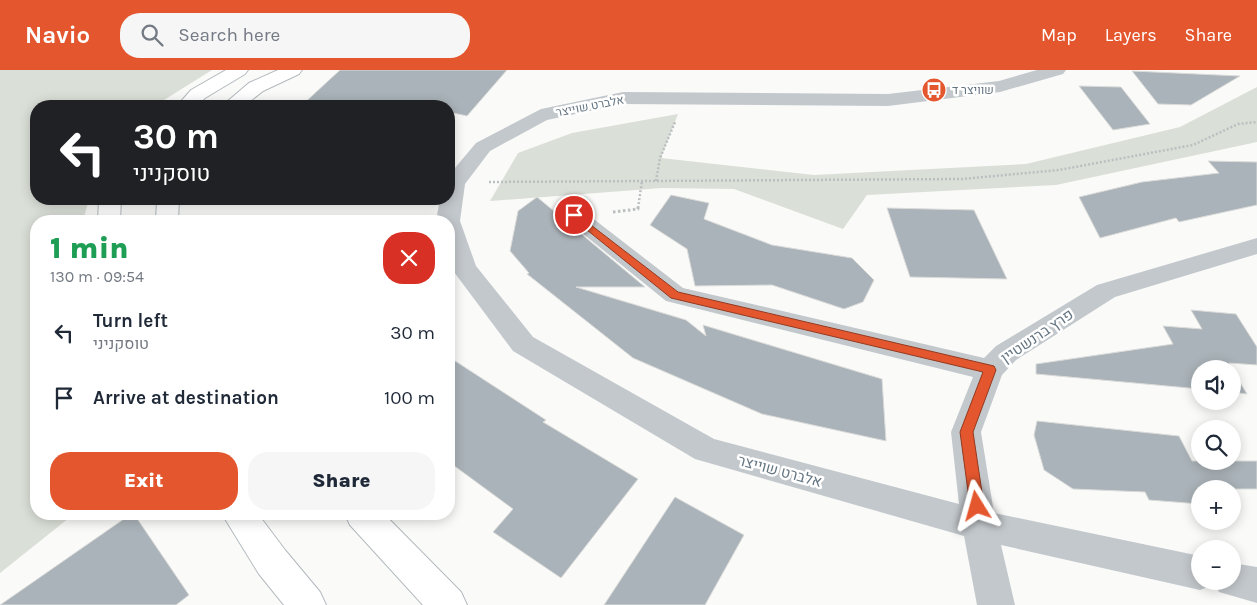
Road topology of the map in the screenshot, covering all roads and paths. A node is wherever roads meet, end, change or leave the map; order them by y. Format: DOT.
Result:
graph roads {
  1 [pos="239,70"];
  2 [pos="293,70"];
  3 [pos="1057,70"];
  4 [pos="192,100"];
  5 [pos="240,100"];
  6 [pos="676,119"];
  7 [pos="1257,122"];
  8 [pos="642,181"];
  9 [pos="656,181"];
  10 [pos="455,182"];
  11 [pos="455,183"];
  12 [pos="574,215"];
  13 [pos="455,242"];
  14 [pos="1257,246"];
  15 [pos="990,370"];
  16 [pos="243,520"];
  17 [pos="368,520"];
  18 [pos="979,525"];
  19 [pos="1191,571"];
  20 [pos="1241,582"];
  21 [pos="1257,585"];
  22 [pos="307,605"];
  23 [pos="448,605"];
  24 [pos="996,605"];
  1 -- 4 [label="main road"];
  2 -- 5 [label="main road"];
  3 -- 10 [label="street, אלברט שוייצר"];
  6 -- 9 [label="path"];
  7 -- 9 [label="path"];
  8 -- 9 [label="path"];
  8 -- 11 [label="path"];
  8 -- 12 [label="path"];
  12 -- 15 [label="street"];
  13 -- 18 [label="street, אלברט שוייצר"];
  14 -- 15 [label="street, פרץ ברנשטיין"];
  15 -- 18 [label="street, פרץ ברנשטיין"];
  16 -- 22 [label="main road"];
  17 -- 23 [label="main road"];
  18 -- 19 [label="street, אלברט שוייצר"];
  18 -- 24 [label="street, פרץ ברנשטיין"];
  20 -- 21 [label="street"];
}
